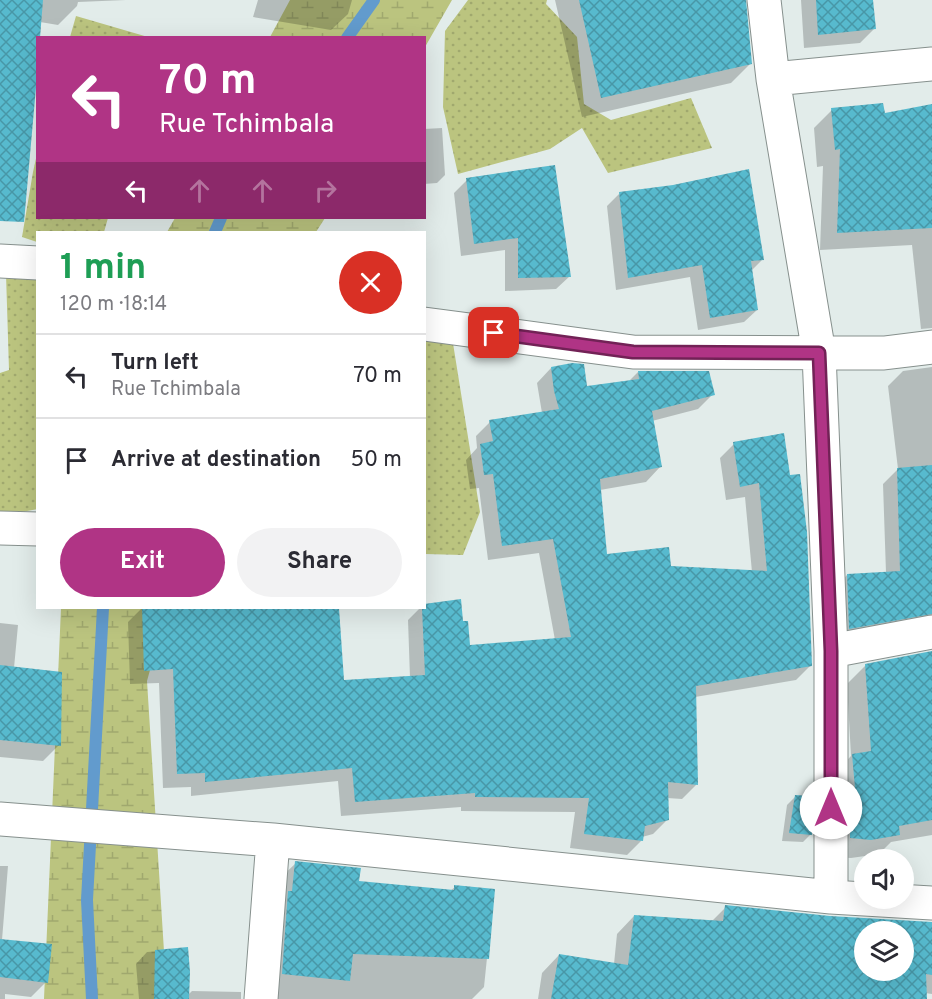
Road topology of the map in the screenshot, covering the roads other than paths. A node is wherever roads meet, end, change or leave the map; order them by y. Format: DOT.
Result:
graph roads {
  1 [pos="764,0"];
  2 [pos="932,64"];
  3 [pos="774,78"];
  4 [pos="0,261"];
  5 [pos="36,263"];
  6 [pos="426,324"];
  7 [pos="932,347"];
  8 [pos="819,353"];
  9 [pos="0,528"];
  10 [pos="36,529"];
  11 [pos="932,632"];
  12 [pos="831,651"];
  13 [pos="0,819"];
  14 [pos="273,840"];
  15 [pos="831,897"];
  16 [pos="932,903"];
  17 [pos="261,999"];
  1 -- 3 [label="street"];
  2 -- 3 [label="street"];
  3 -- 8 [label="street"];
  4 -- 5 [label="street"];
  6 -- 8 [label="street"];
  7 -- 8 [label="street"];
  8 -- 12 [label="street"];
  9 -- 10 [label="street"];
  11 -- 12 [label="street"];
  12 -- 15 [label="street"];
  13 -- 14 [label="street"];
  14 -- 15 [label="street"];
  14 -- 17 [label="street"];
  15 -- 16 [label="street"];
}
